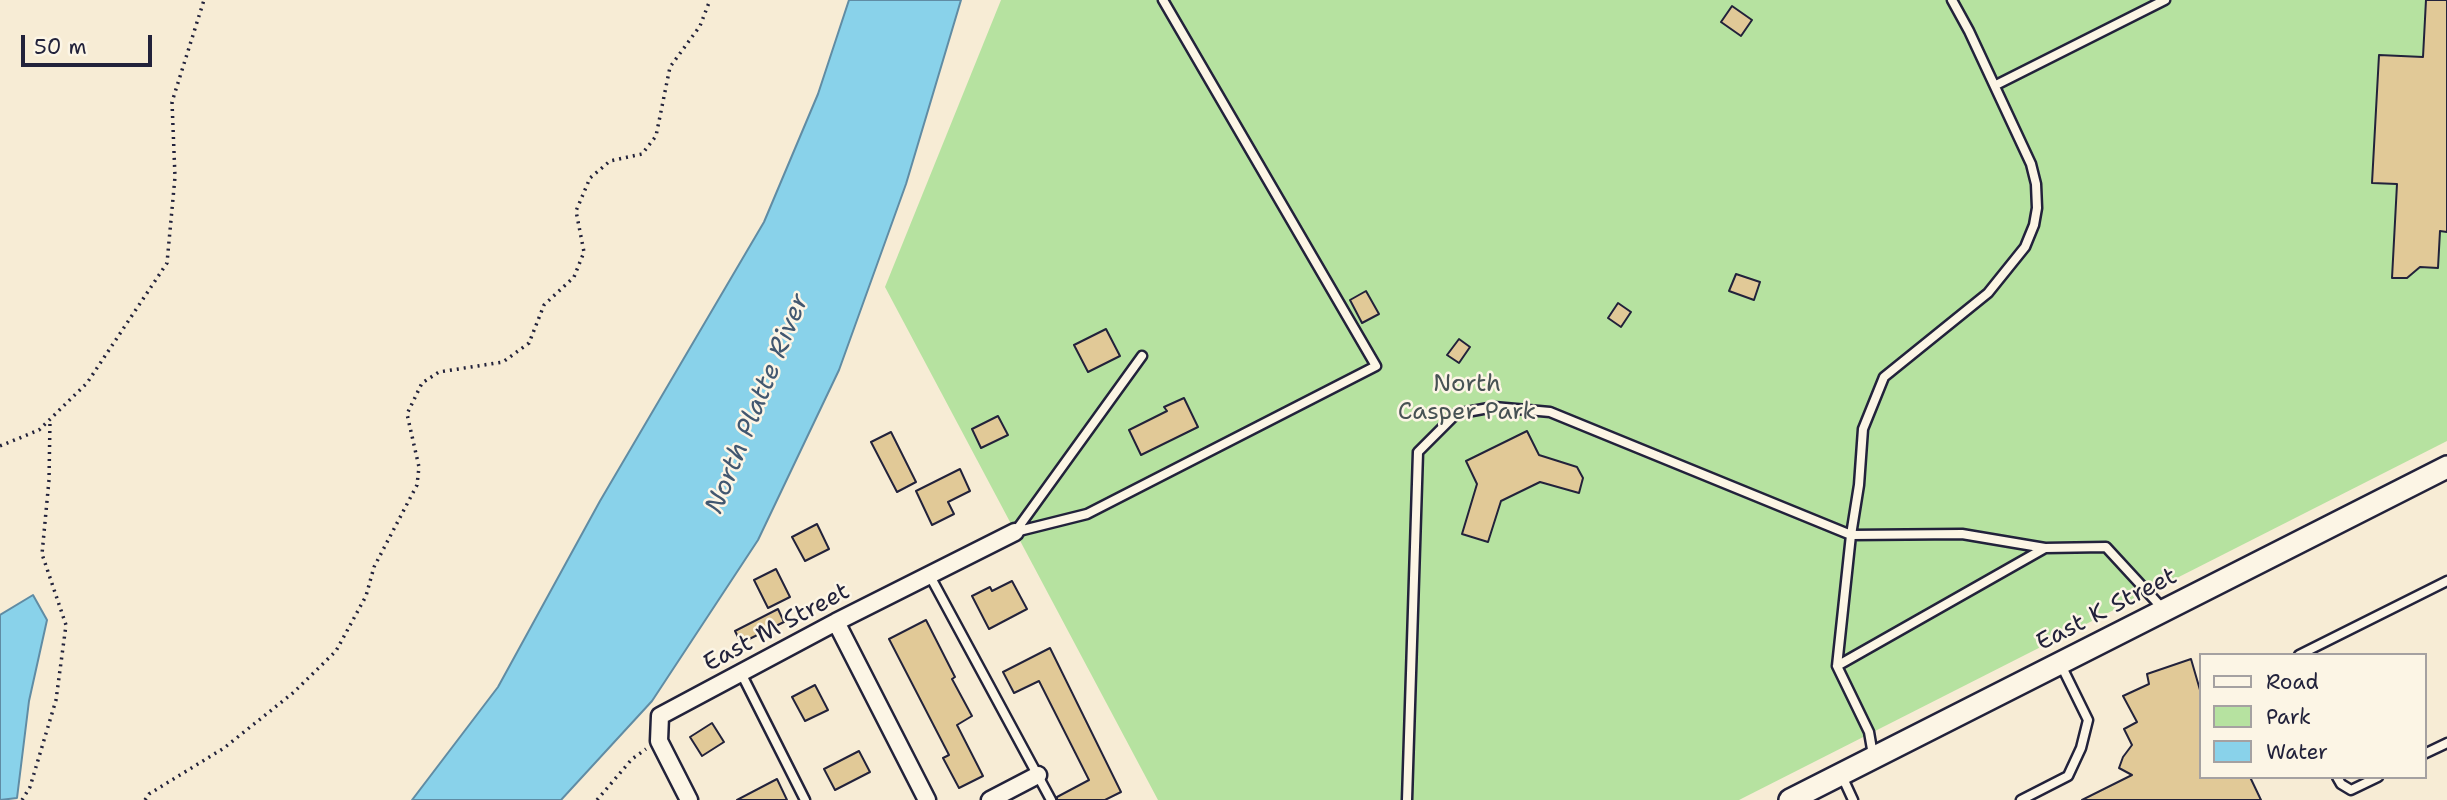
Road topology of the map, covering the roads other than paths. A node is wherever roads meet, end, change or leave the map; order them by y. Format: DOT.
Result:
graph roads {
  1 [pos="1163,0"];
  2 [pos="1952,0"];
  3 [pos="2165,0"];
  4 [pos="1996,85"];
  5 [pos="1142,356"];
  6 [pos="2447,467"];
  7 [pos="1014,532"];
  8 [pos="1851,535"];
  9 [pos="2045,548"];
  10 [pos="930,576"];
  11 [pos="2447,581"];
  12 [pos="2164,610"];
  13 [pos="836,622"];
  14 [pos="2303,653"];
  15 [pos="2060,663"];
  16 [pos="1837,666"];
  17 [pos="740,671"];
  18 [pos="2447,743"];
  19 [pos="2426,753"];
  20 [pos="1874,758"];
  21 [pos="1841,774"];
  22 [pos="1038,775"];
  23 [pos="2338,779"];
  24 [pos="2374,779"];
  25 [pos="689,800"];
  26 [pos="806,800"];
  27 [pos="927,800"];
  28 [pos="990,800"];
  29 [pos="1051,800"];
  30 [pos="1407,800"];
  31 [pos="1790,800"];
  32 [pos="1853,800"];
  33 [pos="2021,800"];
  1 -- 7 [label="lane"];
  2 -- 4 [label="lane"];
  3 -- 4 [label="lane"];
  4 -- 8 [label="lane"];
  5 -- 7 [label="lane"];
  6 -- 12 [label="street, East K Street"];
  7 -- 10 [label="street, East M Street"];
  8 -- 9 [label="lane"];
  8 -- 16 [label="lane"];
  8 -- 30 [label="lane"];
  9 -- 12 [label="lane"];
  9 -- 16 [label="lane"];
  10 -- 13 [label="street, East M Street"];
  10 -- 22 [label="lane"];
  11 -- 14 [label="lane"];
  12 -- 15 [label="street, East K Street"];
  13 -- 17 [label="street, East M Street"];
  13 -- 27 [label="street"];
  15 -- 20 [label="street, East K Street"];
  15 -- 33 [label="lane"];
  16 -- 20 [label="lane"];
  17 -- 25 [label="street, East M Street"];
  17 -- 26 [label="lane"];
  18 -- 19 [label="lane"];
  20 -- 21 [label="street, East K Street"];
  21 -- 31 [label="street, East K Street"];
  21 -- 32 [label="lane"];
  22 -- 28 [label="street"];
  22 -- 29 [label="lane"];
  23 -- 24 [label="lane"];
}
